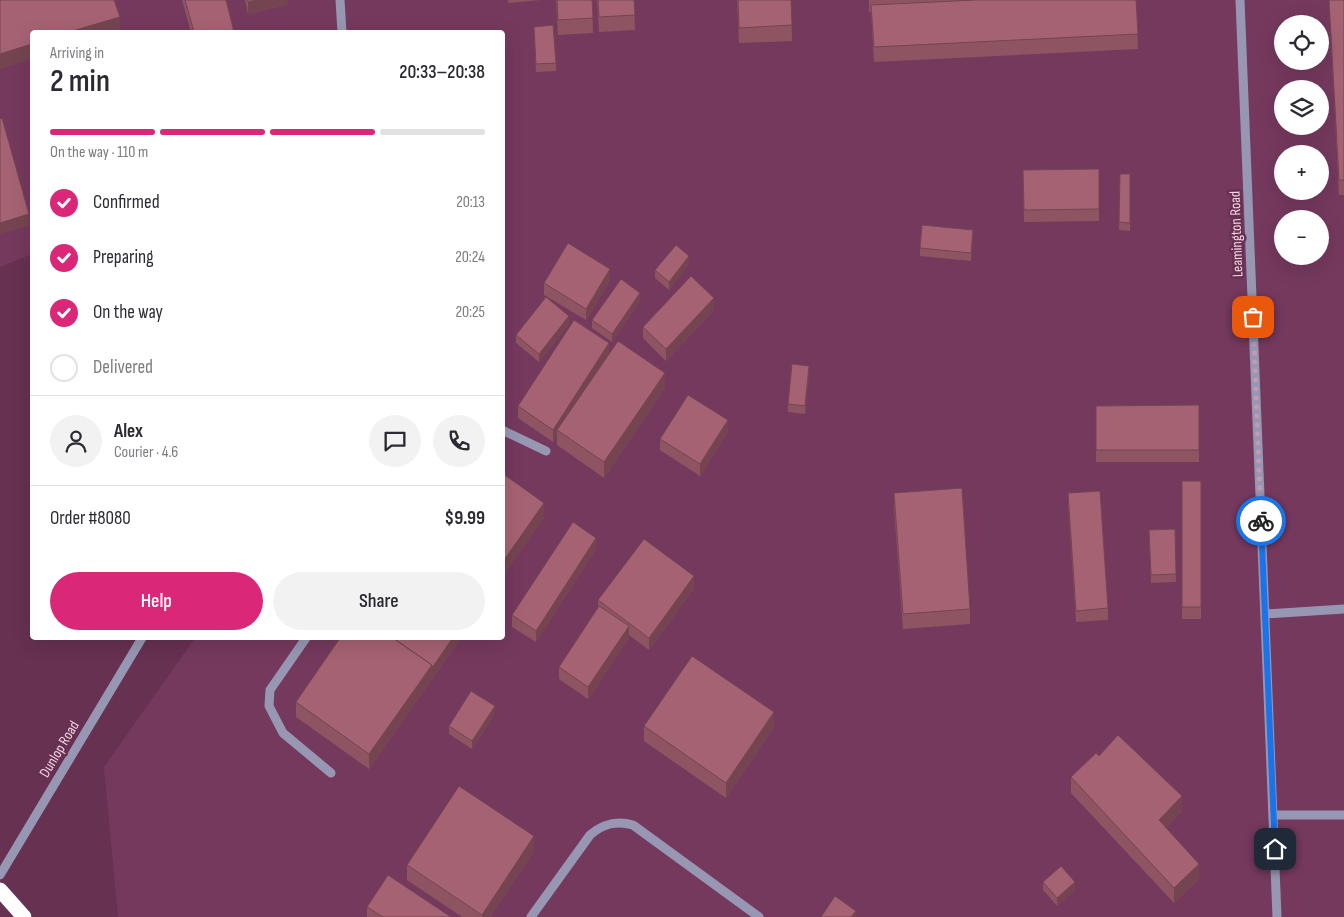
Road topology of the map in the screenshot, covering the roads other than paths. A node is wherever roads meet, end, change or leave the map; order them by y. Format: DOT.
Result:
graph roads {
  1 [pos="340,0"];
  2 [pos="1240,0"];
  3 [pos="342,30"];
  4 [pos="505,431"];
  5 [pos="546,451"];
  6 [pos="1344,609"];
  7 [pos="1265,614"];
  8 [pos="141,640"];
  9 [pos="305,640"];
  10 [pos="330,773"];
  11 [pos="1273,815"];
  12 [pos="1344,815"];
  13 [pos="0,875"];
  14 [pos="0,890"];
  15 [pos="24,917"];
  16 [pos="531,917"];
  17 [pos="759,917"];
  18 [pos="1277,917"];
  1 -- 3 [label="street"];
  2 -- 7 [label="street, Leamington Road"];
  4 -- 5 [label="street"];
  6 -- 7 [label="street"];
  7 -- 11 [label="street, Leamington Road"];
  8 -- 13 [label="street, Dunlop Road"];
  9 -- 10 [label="street"];
  11 -- 12 [label="street"];
  11 -- 18 [label="street, Leamington Road"];
  14 -- 15 [label="highway"];
  16 -- 17 [label="street"];
}
